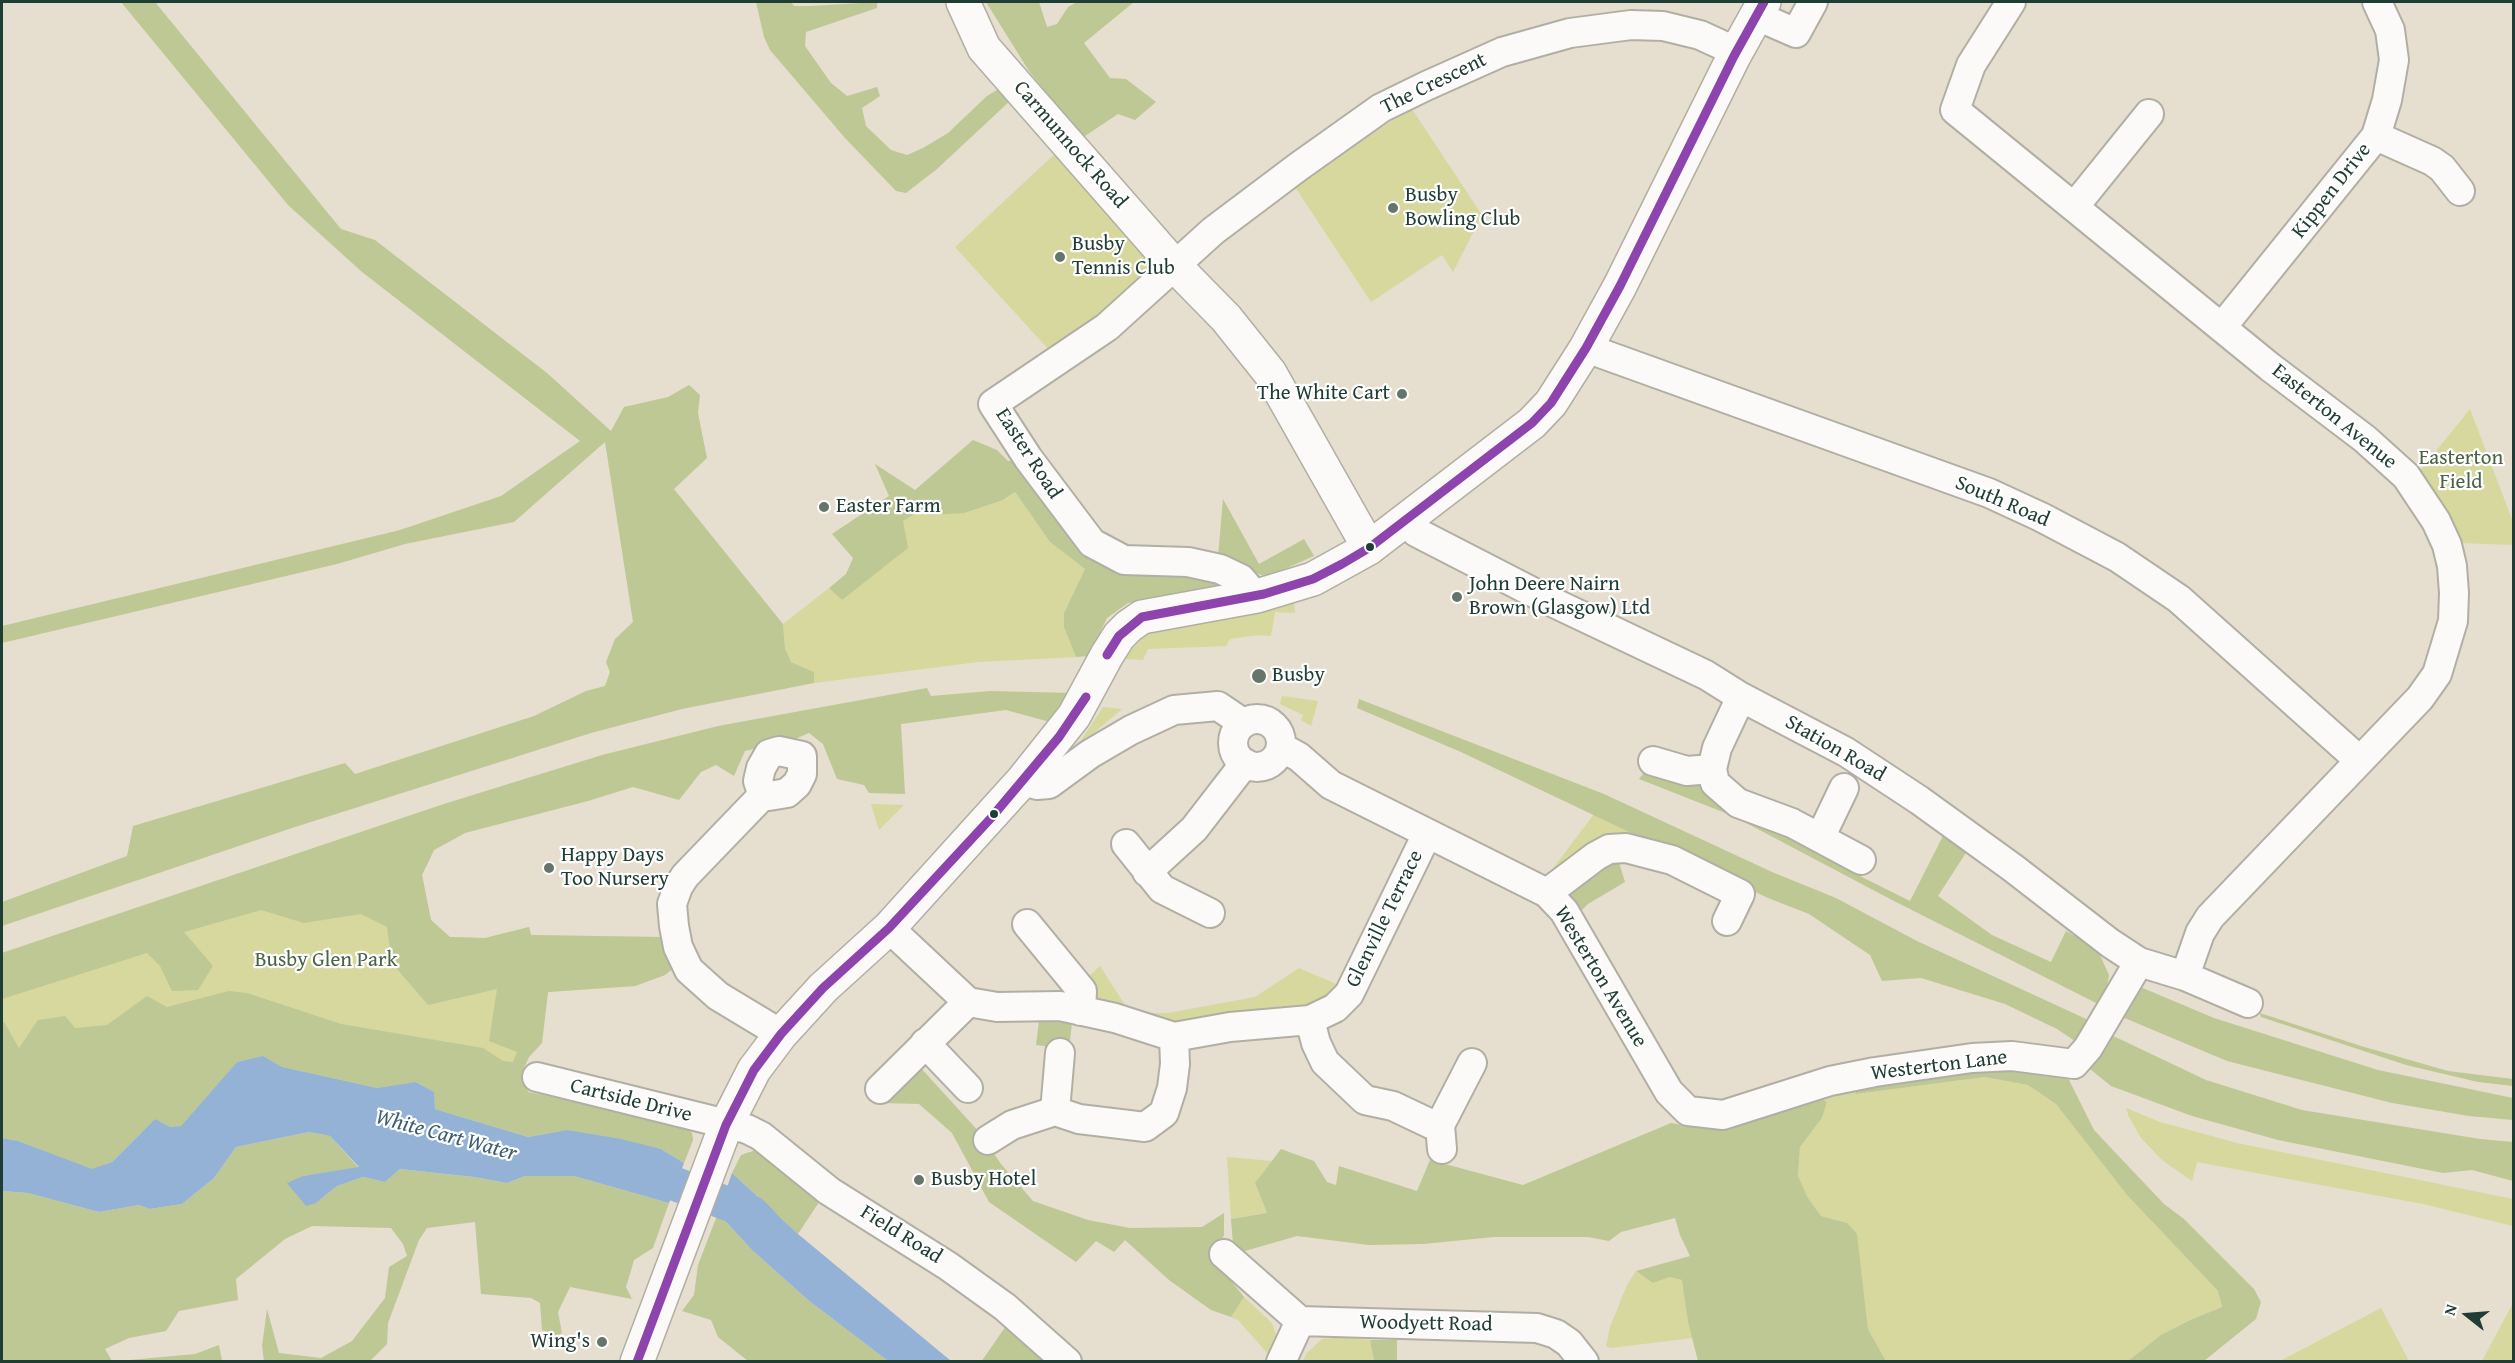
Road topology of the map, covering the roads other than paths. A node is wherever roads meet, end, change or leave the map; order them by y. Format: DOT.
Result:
graph roads {
  1 [pos="963,2"];
  2 [pos="1813,2"];
  3 [pos="2011,2"];
  4 [pos="2377,2"];
  5 [pos="1761,9"];
  6 [pos="1737,52"];
  7 [pos="2149,114"];
  8 [pos="2376,136"];
  9 [pos="2460,191"];
  10 [pos="2074,207"];
  11 [pos="1174,265"];
  12 [pos="2222,327"];
  13 [pos="1586,348"];
  14 [pos="1407,519"];
  15 [pos="1369,548"];
  16 [pos="1250,597"];
  17 [pos="1741,697"];
  18 [pos="1244,723"];
  19 [pos="1281,747"];
  20 [pos="2359,760"];
  21 [pos="1653,761"];
  22 [pos="1245,763"];
  23 [pos="1712,769"];
  24 [pos="1023,780"];
  25 [pos="1844,788"];
  26 [pos="764,794"];
  27 [pos="1427,834"];
  28 [pos="1820,838"];
  29 [pos="1126,844"];
  30 [pos="1861,860"];
  31 [pos="1148,872"];
  32 [pos="1547,893"];
  33 [pos="1210,914"];
  34 [pos="1727,921"];
  35 [pos="1026,924"];
  36 [pos="889,928"];
  37 [pos="2139,962"];
  38 [pos="2185,976"];
  39 [pos="968,1002"];
  40 [pos="2248,1003"];
  41 [pos="1081,1011"];
  42 [pos="1310,1020"];
  43 [pos="781,1034"];
  44 [pos="1174,1037"];
  45 [pos="925,1043"];
  46 [pos="1060,1053"];
  47 [pos="1472,1063"];
  48 [pos="537,1077"];
  49 [pos="968,1088"];
  50 [pos="880,1089"];
  51 [pos="1055,1111"];
  52 [pos="1688,1111"];
  53 [pos="726,1125"];
  54 [pos="988,1140"];
  55 [pos="1224,1254"];
  56 [pos="1300,1321"];
  57 [pos="637,1362"];
  58 [pos="1067,1362"];
  59 [pos="1281,1362"];
  60 [pos="1584,1362"];
  1 -- 11 [label="main road, Carmunnock Road"];
  2 -- 5 [label="street"];
  3 -- 10 [label="street, Easterton Avenue"];
  4 -- 8 [label="street, Kippen Drive"];
  5 -- 6 [label="main road"];
  6 -- 11 [label="street, The Crescent"];
  6 -- 13 [label="main road"];
  7 -- 10 [label="street"];
  8 -- 9 [label="street"];
  8 -- 12 [label="street, Kippen Drive"];
  10 -- 12 [label="street, Easterton Avenue"];
  11 -- 15 [label="main road, Carmunnock Road"];
  11 -- 16 [label="street, Easter Road"];
  12 -- 20 [label="street, Easterton Avenue"];
  13 -- 14 [label="main road"];
  13 -- 20 [label="street, South Road"];
  14 -- 15 [label="main road"];
  14 -- 17 [label="street, Station Road"];
  15 -- 16 [label="main road"];
  16 -- 24 [label="main road"];
  17 -- 23 [label="street"];
  17 -- 37 [label="street, Station Road"];
  18 -- 19 [label="street"];
  18 -- 22 [label="street"];
  18 -- 24 [label="street"];
  19 -- 22 [label="street"];
  19 -- 27 [label="street, Westerton Avenue"];
  20 -- 38 [label="street, Easterton Avenue"];
  21 -- 23 [label="street"];
  22 -- 31 [label="street"];
  23 -- 28 [label="street"];
  24 -- 36 [label="main road"];
  25 -- 28 [label="street"];
  26 -- 43 [label="street"];
  27 -- 32 [label="street, Westerton Avenue"];
  27 -- 42 [label="street, Glenville Terrace"];
  28 -- 30 [label="street"];
  29 -- 31 [label="street"];
  31 -- 33 [label="street"];
  32 -- 34 [label="street"];
  32 -- 52 [label="street, Westerton Avenue"];
  35 -- 41 [label="street"];
  36 -- 39 [label="street"];
  36 -- 43 [label="main road"];
  37 -- 38 [label="street, Station Road"];
  37 -- 52 [label="street, Westerton Lane"];
  38 -- 40 [label="street, Station Road"];
  39 -- 41 [label="street"];
  39 -- 45 [label="street"];
  41 -- 44 [label="street"];
  42 -- 44 [label="street"];
  42 -- 47 [label="street"];
  43 -- 53 [label="main road"];
  44 -- 51 [label="street"];
  45 -- 49 [label="street"];
  45 -- 50 [label="street"];
  46 -- 51 [label="street"];
  48 -- 53 [label="street, Cartside Drive"];
  51 -- 54 [label="street"];
  53 -- 57 [label="main road"];
  53 -- 58 [label="street, Field Road"];
  55 -- 56 [label="street"];
  56 -- 59 [label="street"];
  56 -- 60 [label="street, Woodyett Road"];
}
